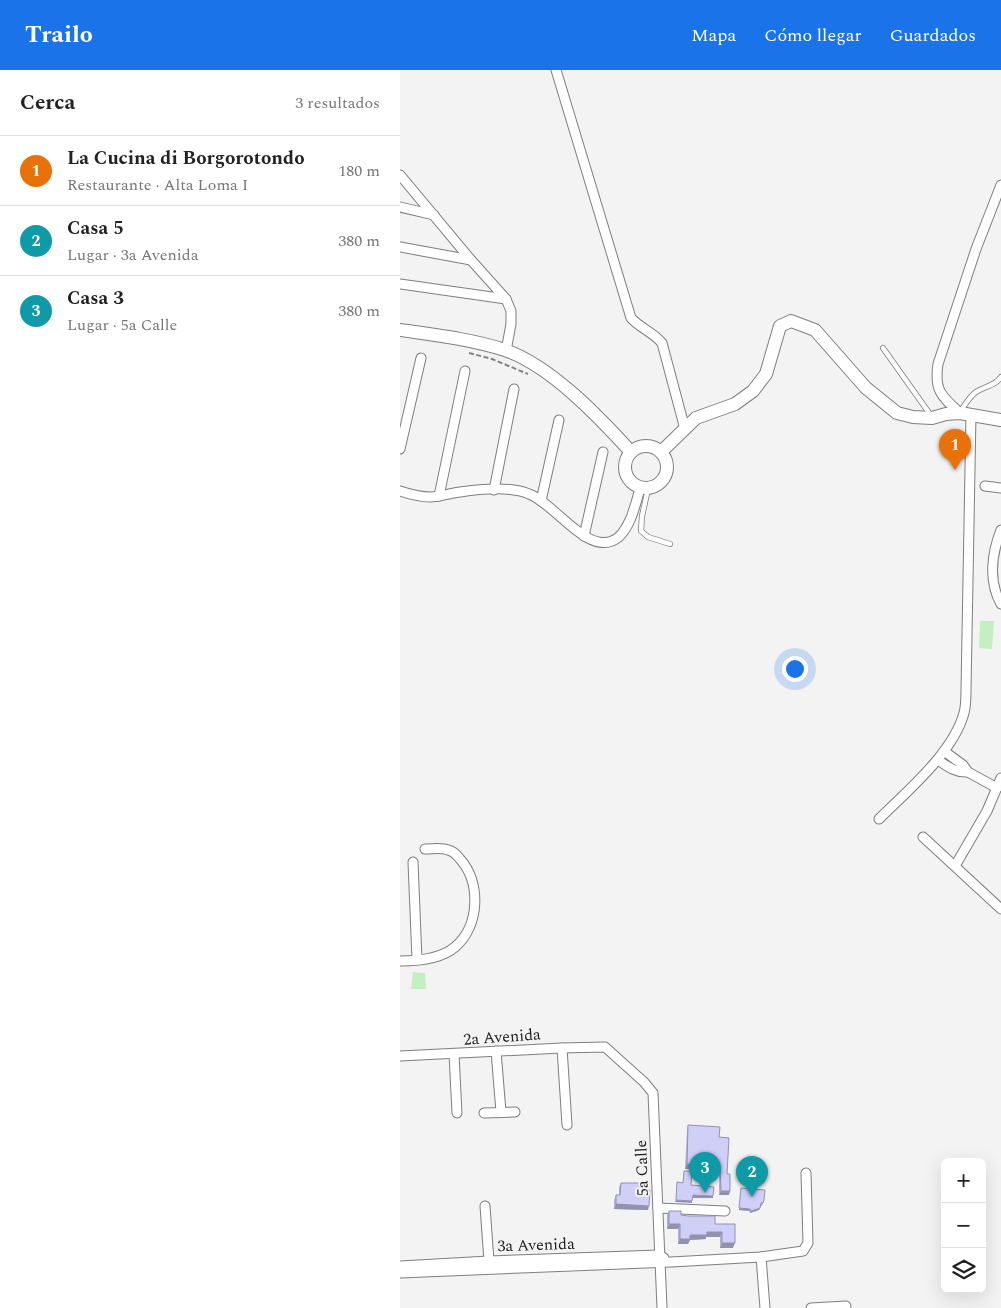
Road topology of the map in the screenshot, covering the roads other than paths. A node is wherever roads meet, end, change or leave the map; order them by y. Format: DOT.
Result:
graph roads {
  1 [pos="556,70"];
  2 [pos="400,174"];
  3 [pos="1001,185"];
  4 [pos="400,207"];
  5 [pos="434,215"];
  6 [pos="400,247"];
  7 [pos="471,260"];
  8 [pos="400,284"];
  9 [pos="506,298"];
  10 [pos="400,330"];
  11 [pos="883,348"];
  12 [pos="506,351"];
  13 [pos="421,358"];
  14 [pos="465,371"];
  15 [pos="1001,377"];
  16 [pos="514,389"];
  17 [pos="965,414"];
  18 [pos="932,418"];
  19 [pos="559,420"];
  20 [pos="1001,420"];
  21 [pos="686,428"];
  22 [pos="400,449"];
  23 [pos="603,452"];
  24 [pos="631,452"];
  25 [pos="661,452"];
  26 [pos="985,486"];
  27 [pos="644,488"];
  28 [pos="1001,488"];
  29 [pos="494,490"];
  30 [pos="400,491"];
  31 [pos="439,496"];
  32 [pos="541,501"];
  33 [pos="1001,530"];
  34 [pos="584,536"];
  35 [pos="670,544"];
  36 [pos="1001,604"];
  37 [pos="944,751"];
  38 [pos="938,760"];
  39 [pos="968,772"];
  40 [pos="1001,778"];
  41 [pos="997,788"];
  42 [pos="879,819"];
  43 [pos="923,837"];
  44 [pos="425,849"];
  45 [pos="413,862"];
  46 [pos="955,866"];
  47 [pos="1001,909"];
  48 [pos="417,960"];
  49 [pos="400,961"];
  50 [pos="605,1047"];
  51 [pos="562,1048"];
  52 [pos="496,1051"];
  53 [pos="454,1054"];
  54 [pos="400,1056"];
  55 [pos="501,1112"];
  56 [pos="515,1112"];
  57 [pos="457,1113"];
  58 [pos="484,1113"];
  59 [pos="567,1125"];
  60 [pos="806,1174"];
  61 [pos="485,1206"];
  62 [pos="658,1208"];
  63 [pos="725,1211"];
  64 [pos="761,1257"];
  65 [pos="660,1259"];
  66 [pos="489,1261"];
  67 [pos="400,1266"];
  68 [pos="400,1273"];
  69 [pos="846,1306"];
  70 [pos="662,1308"];
  71 [pos="765,1308"];
  72 [pos="811,1308"];
  1 -- 21 [label="street"];
  2 -- 5 [label="street"];
  3 -- 17 [label="street"];
  4 -- 5 [label="street"];
  5 -- 7 [label="street"];
  6 -- 7 [label="street"];
  7 -- 9 [label="street"];
  8 -- 9 [label="street"];
  9 -- 12 [label="street"];
  10 -- 12 [label="street"];
  11 -- 18 [label="lane"];
  12 -- 24 [label="street"];
  13 -- 22 [label="street"];
  14 -- 31 [label="street"];
  15 -- 17 [label="lane"];
  16 -- 29 [label="street"];
  17 -- 18 [label="street"];
  17 -- 20 [label="street"];
  17 -- 37 [label="street"];
  18 -- 21 [label="street"];
  19 -- 32 [label="street"];
  21 -- 25 [label="street"];
  23 -- 34 [label="street"];
  24 -- 25 [label="street"];
  24 -- 27 [label="street"];
  25 -- 27 [label="street"];
  26 -- 28 [label="street"];
  27 -- 34 [label="street"];
  27 -- 35 [label="lane"];
  29 -- 31 [label="street"];
  29 -- 32 [label="street"];
  30 -- 31 [label="street"];
  32 -- 34 [label="street"];
  33 -- 36 [label="street"];
  37 -- 38 [label="street"];
  37 -- 39 [label="street"];
  38 -- 39 [label="street"];
  38 -- 42 [label="street"];
  39 -- 41 [label="street"];
  40 -- 41 [label="street"];
  41 -- 46 [label="street"];
  43 -- 46 [label="street"];
  44 -- 48 [label="street"];
  45 -- 48 [label="street"];
  46 -- 47 [label="street"];
  48 -- 49 [label="street"];
  50 -- 51 [label="street, 2a Avenida"];
  50 -- 62 [label="street, 5a Calle"];
  51 -- 52 [label="street, 2a Avenida"];
  51 -- 59 [label="street"];
  52 -- 53 [label="street, 2a Avenida"];
  52 -- 55 [label="street"];
  53 -- 54 [label="street, 2a Avenida"];
  53 -- 57 [label="street"];
  55 -- 56 [label="street"];
  55 -- 58 [label="street"];
  60 -- 64 [label="street"];
  61 -- 66 [label="street"];
  62 -- 63 [label="street"];
  62 -- 65 [label="street, 5a Calle"];
  64 -- 65 [label="street"];
  64 -- 71 [label="street"];
  65 -- 66 [label="street, 3a Avenida"];
  65 -- 68 [label="street, 3a Avenida"];
  65 -- 70 [label="street, 5a Calle"];
  66 -- 67 [label="street, 3a Avenida"];
  69 -- 72 [label="street"];
}
